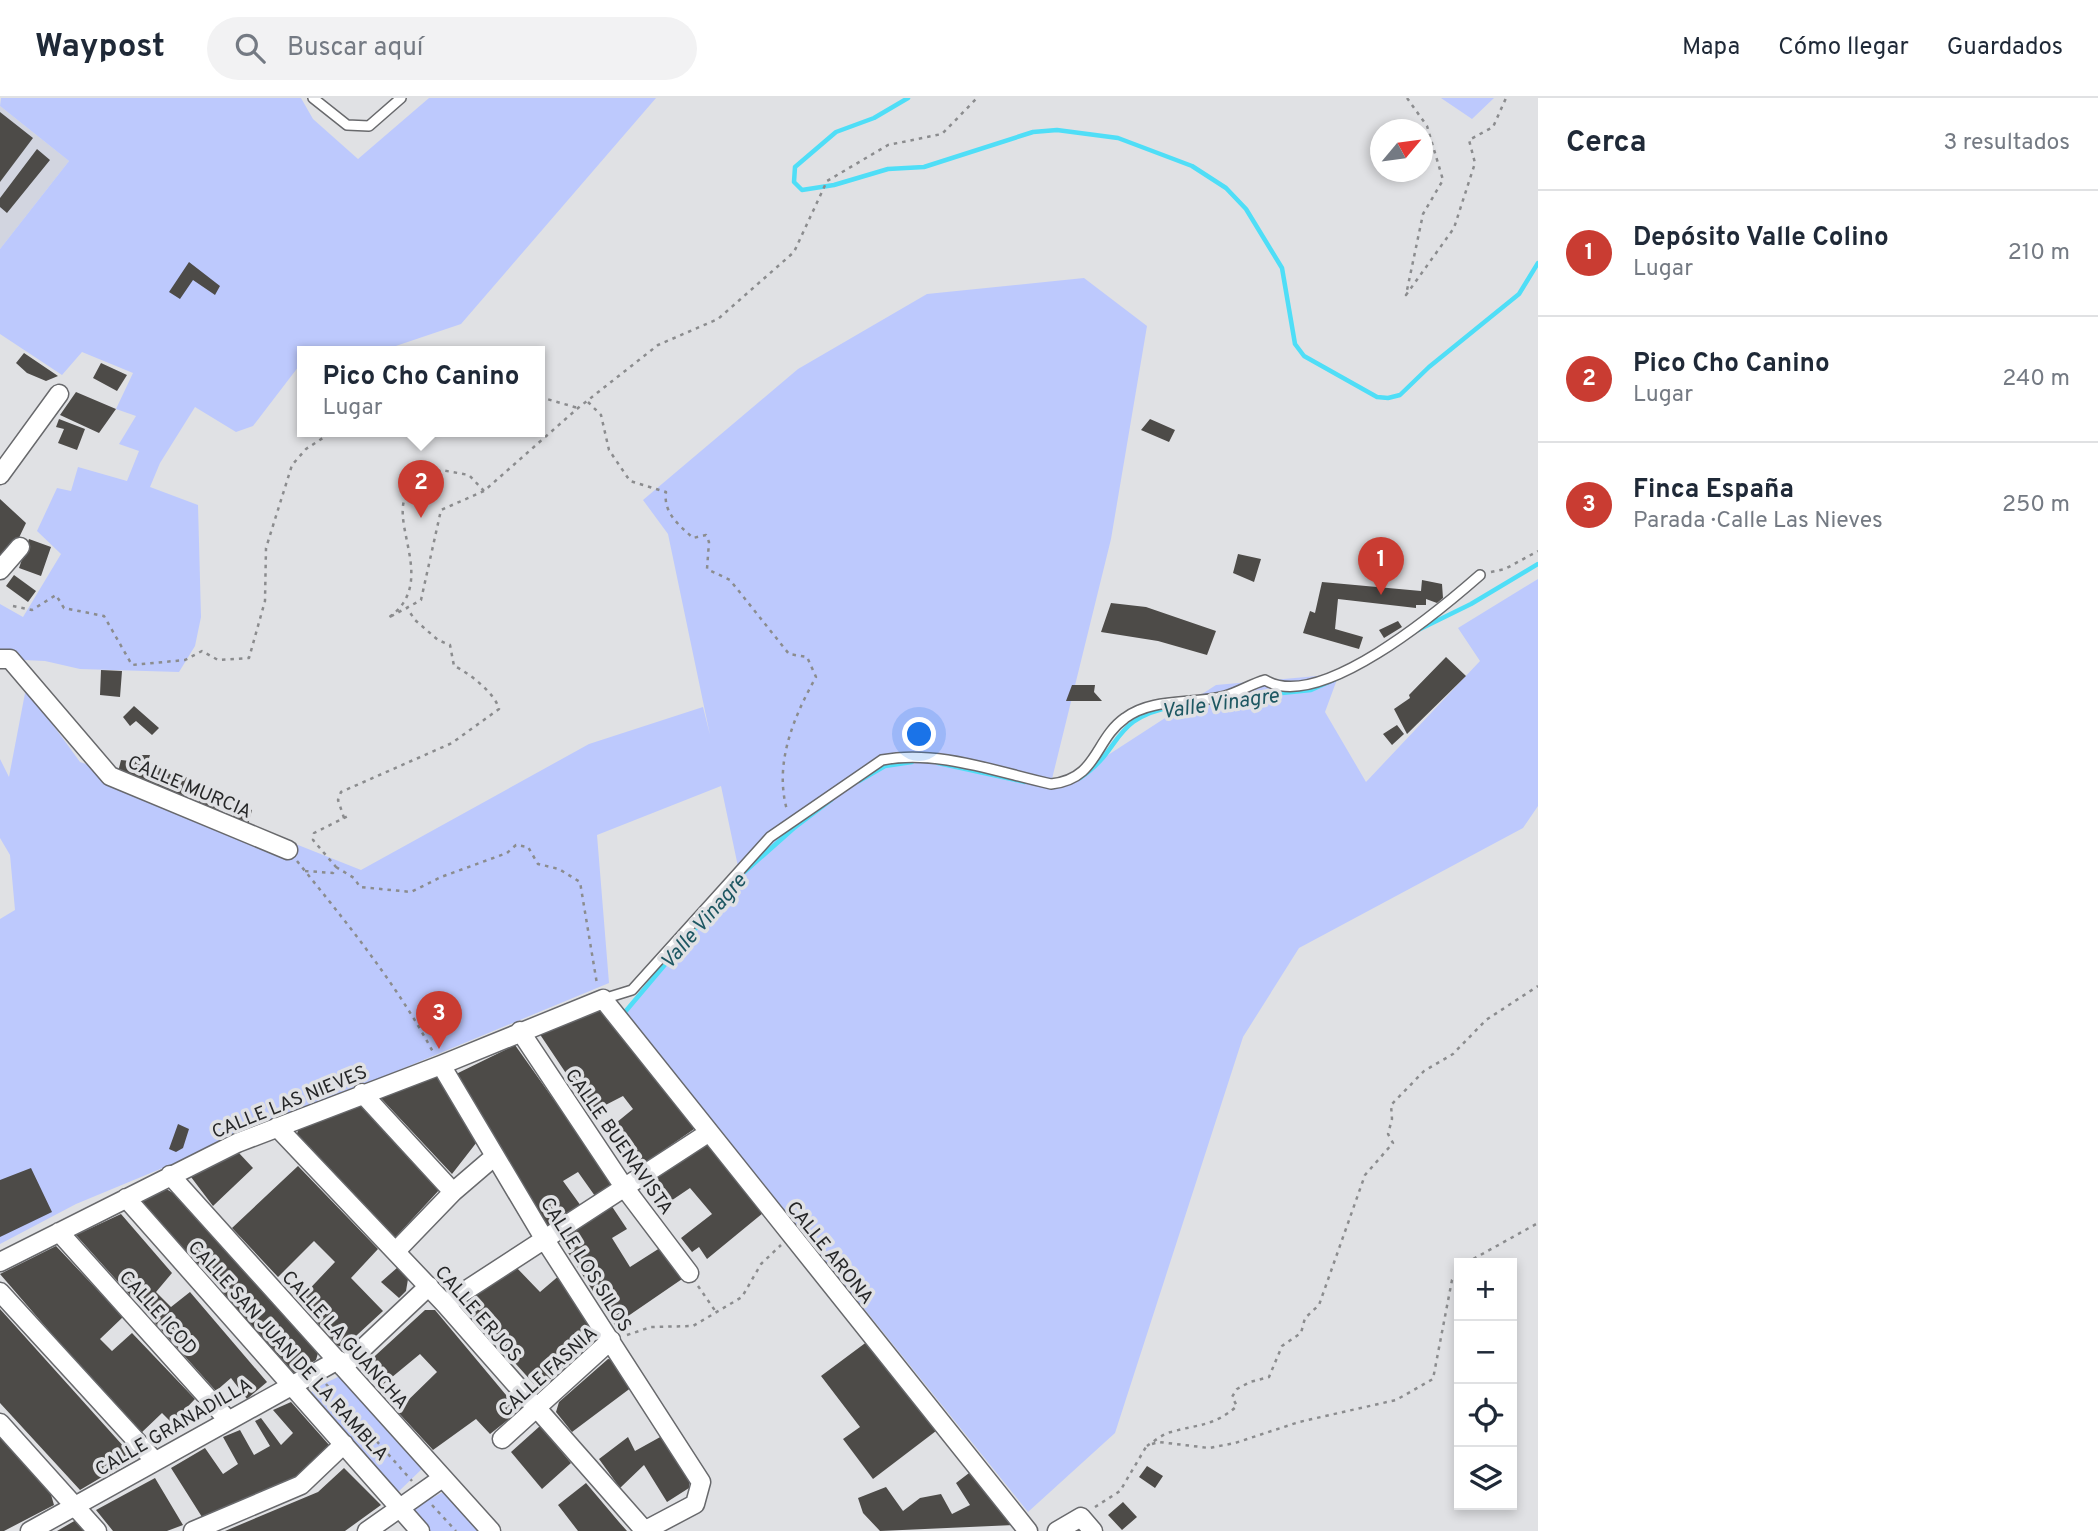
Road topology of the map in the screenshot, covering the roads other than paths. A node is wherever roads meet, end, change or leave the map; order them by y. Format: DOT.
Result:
graph roads {
  1 [pos="313,98"];
  2 [pos="401,98"];
  3 [pos="59,394"];
  4 [pos="0,475"];
  5 [pos="20,547"];
  6 [pos="0,570"];
  7 [pos="1480,575"];
  8 [pos="0,659"];
  9 [pos="288,850"];
  10 [pos="603,999"];
  11 [pos="520,1031"];
  12 [pos="441,1065"];
  13 [pos="362,1094"];
  14 [pos="277,1127"];
  15 [pos="708,1133"];
  16 [pos="495,1156"];
  17 [pos="170,1175"];
  18 [pos="624,1187"];
  19 [pos="453,1192"];
  20 [pos="125,1198"];
  21 [pos="59,1232"];
  22 [pos="545,1240"];
  23 [pos="396,1251"];
  24 [pos="0,1262"];
  25 [pos="689,1273"];
  26 [pos="429,1286"];
  27 [pos="0,1292"];
  28 [pos="445,1304"];
  29 [pos="611,1340"];
  30 [pos="340,1363"];
  31 [pos="290,1384"];
  32 [pos="536,1409"];
  33 [pos="227,1419"];
  34 [pos="0,1423"];
  35 [pos="502,1439"];
  36 [pos="344,1444"];
  37 [pos="154,1460"];
  38 [pos="441,1479"];
  39 [pos="75,1506"];
  40 [pos="401,1508"];
  41 [pos="30,1531"];
  42 [pos="97,1531"];
  43 [pos="193,1531"];
  44 [pos="367,1531"];
  45 [pos="420,1531"];
  46 [pos="491,1531"];
  47 [pos="644,1531"];
  48 [pos="1028,1531"];
  49 [pos="1057,1531"];
  50 [pos="1093,1531"];
  1 -- 2 [label="lane"];
  3 -- 4 [label="street"];
  5 -- 6 [label="street"];
  7 -- 10 [label="lane"];
  8 -- 9 [label="street, CALLE MURCIA"];
  10 -- 11 [label="street, CALLE LAS NIEVES"];
  10 -- 15 [label="street, CALLE ARONA"];
  11 -- 12 [label="street, CALLE LAS NIEVES"];
  11 -- 18 [label="street, CALLE BUENAVISTA"];
  12 -- 13 [label="street, CALLE LAS NIEVES"];
  12 -- 16 [label="street, CALLE LOS SILOS"];
  13 -- 14 [label="street, CALLE LAS NIEVES"];
  13 -- 19 [label="street"];
  14 -- 17 [label="street, CALLE LAS NIEVES"];
  14 -- 23 [label="street, CALLE ERJOS"];
  15 -- 18 [label="street"];
  15 -- 48 [label="street, CALLE ARONA"];
  16 -- 19 [label="street"];
  16 -- 22 [label="street, CALLE LOS SILOS"];
  17 -- 20 [label="street, CALLE LAS NIEVES"];
  17 -- 30 [label="street, CALLE LA GUANCHA"];
  18 -- 22 [label="street"];
  18 -- 25 [label="street, CALLE BUENAVISTA"];
  19 -- 23 [label="street"];
  20 -- 21 [label="street, CALLE LAS NIEVES"];
  20 -- 31 [label="street, CALLE SAN JUAN DE LA RAMBLA"];
  21 -- 24 [label="street, CALLE LAS NIEVES"];
  21 -- 33 [label="street, CALLE ICOD"];
  22 -- 28 [label="street"];
  22 -- 29 [label="street, CALLE LOS SILOS"];
  23 -- 26 [label="street, CALLE ERJOS"];
  26 -- 28 [label="street, CALLE ERJOS"];
  26 -- 30 [label="street, CALLE GRANADILLA"];
  27 -- 37 [label="street"];
  28 -- 32 [label="street, CALLE ERJOS"];
  29 -- 32 [label="street, CALLE FASNIA"];
  29 -- 47 [label="street, CALLE LOS SILOS"];
  30 -- 31 [label="street, CALLE GRANADILLA"];
  30 -- 38 [label="street, CALLE LA GUANCHA"];
  31 -- 33 [label="street, CALLE GRANADILLA"];
  31 -- 36 [label="street, CALLE SAN JUAN DE LA RAMBLA"];
  32 -- 35 [label="street, CALLE FASNIA"];
  32 -- 47 [label="street, CALLE ERJOS"];
  33 -- 37 [label="street, CALLE GRANADILLA"];
  34 -- 39 [label="street"];
  36 -- 40 [label="street, CALLE SAN JUAN DE LA RAMBLA"];
  36 -- 43 [label="street"];
  37 -- 39 [label="street, CALLE GRANADILLA"];
  38 -- 40 [label="street"];
  38 -- 46 [label="street, CALLE LA GUANCHA"];
  39 -- 41 [label="street, CALLE GRANADILLA"];
  39 -- 42 [label="street"];
  40 -- 44 [label="street"];
  40 -- 45 [label="street, CALLE SAN JUAN DE LA RAMBLA"];
  49 -- 50 [label="street"];
}
